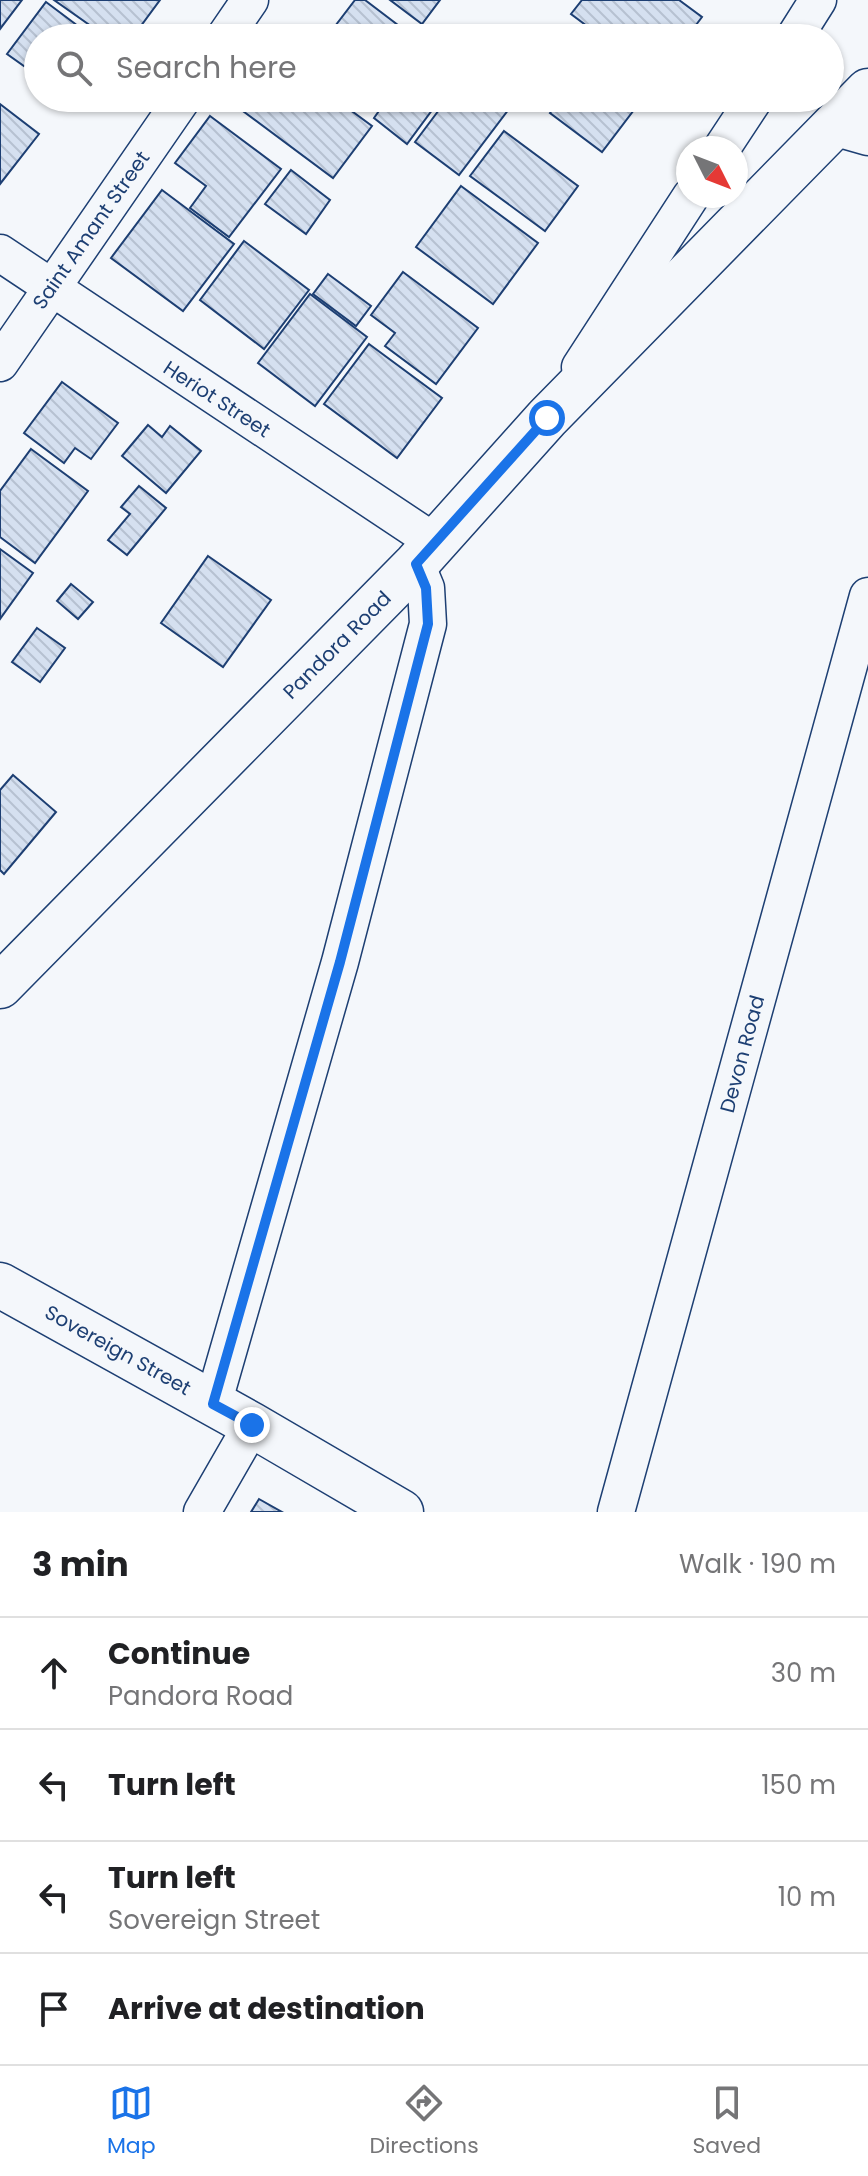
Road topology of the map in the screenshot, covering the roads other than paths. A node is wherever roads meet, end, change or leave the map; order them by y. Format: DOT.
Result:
graph roads {
  1 [pos="250,0"];
  2 [pos="818,0"];
  3 [pos="234,24"];
  4 [pos="803,24"];
  5 [pos="868,91"];
  6 [pos="173,112"];
  7 [pos="746,112"];
  8 [pos="850,132"];
  9 [pos="730,136"];
  10 [pos="683,208"];
  11 [pos="0,253"];
  12 [pos="51,289"];
  13 [pos="0,363"];
  14 [pos="547,418"];
  15 [pos="426,553"];
  16 [pos="868,596"];
  17 [pos="0,986"];
  18 [pos="0,1285"];
  19 [pos="213,1404"];
  20 [pos="252,1425"];
  21 [pos="202,1512"];
  22 [pos="401,1512"];
  23 [pos="616,1512"];
  1 -- 3 [label="street"];
  2 -- 4 [label="street"];
  5 -- 8 [label="street, Pandora Road"];
  6 -- 12 [label="street, Saint Amant Street"];
  7 -- 9 [label="street"];
  8 -- 14 [label="street, Pandora Road"];
  10 -- 14 [label="street"];
  11 -- 12 [label="street, Heriot Street"];
  12 -- 13 [label="street, Saint Amant Street"];
  12 -- 15 [label="street, Heriot Street"];
  14 -- 15 [label="street, Pandora Road"];
  15 -- 17 [label="street, Pandora Road"];
  15 -- 19 [label="street"];
  16 -- 23 [label="street, Devon Road"];
  18 -- 19 [label="street, Sovereign Street"];
  19 -- 20 [label="street, Sovereign Street"];
  20 -- 21 [label="street"];
  20 -- 22 [label="street, Sovereign Street"];
}
